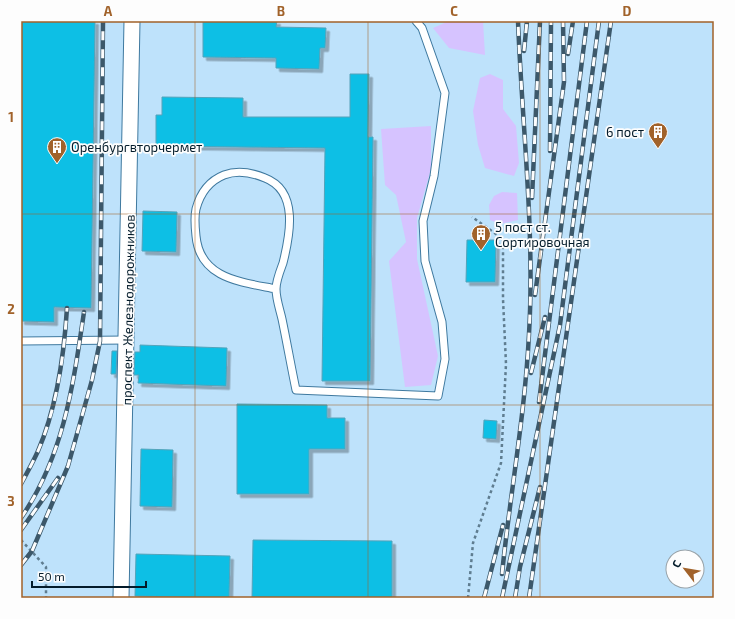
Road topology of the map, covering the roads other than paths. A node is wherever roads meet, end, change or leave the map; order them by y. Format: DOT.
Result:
graph roads {
  1 [pos="132,21"];
  2 [pos="416,21"];
  3 [pos="276,289"];
  4 [pos="127,340"];
  5 [pos="21,342"];
  6 [pos="121,598"];
  1 -- 4 [label="street, проспект Железнодорожников"];
  2 -- 3 [label="lane"];
  3 -- 3 [label="lane"];
  4 -- 5 [label="lane"];
  4 -- 6 [label="street, проспект Железнодорожников"];
}
